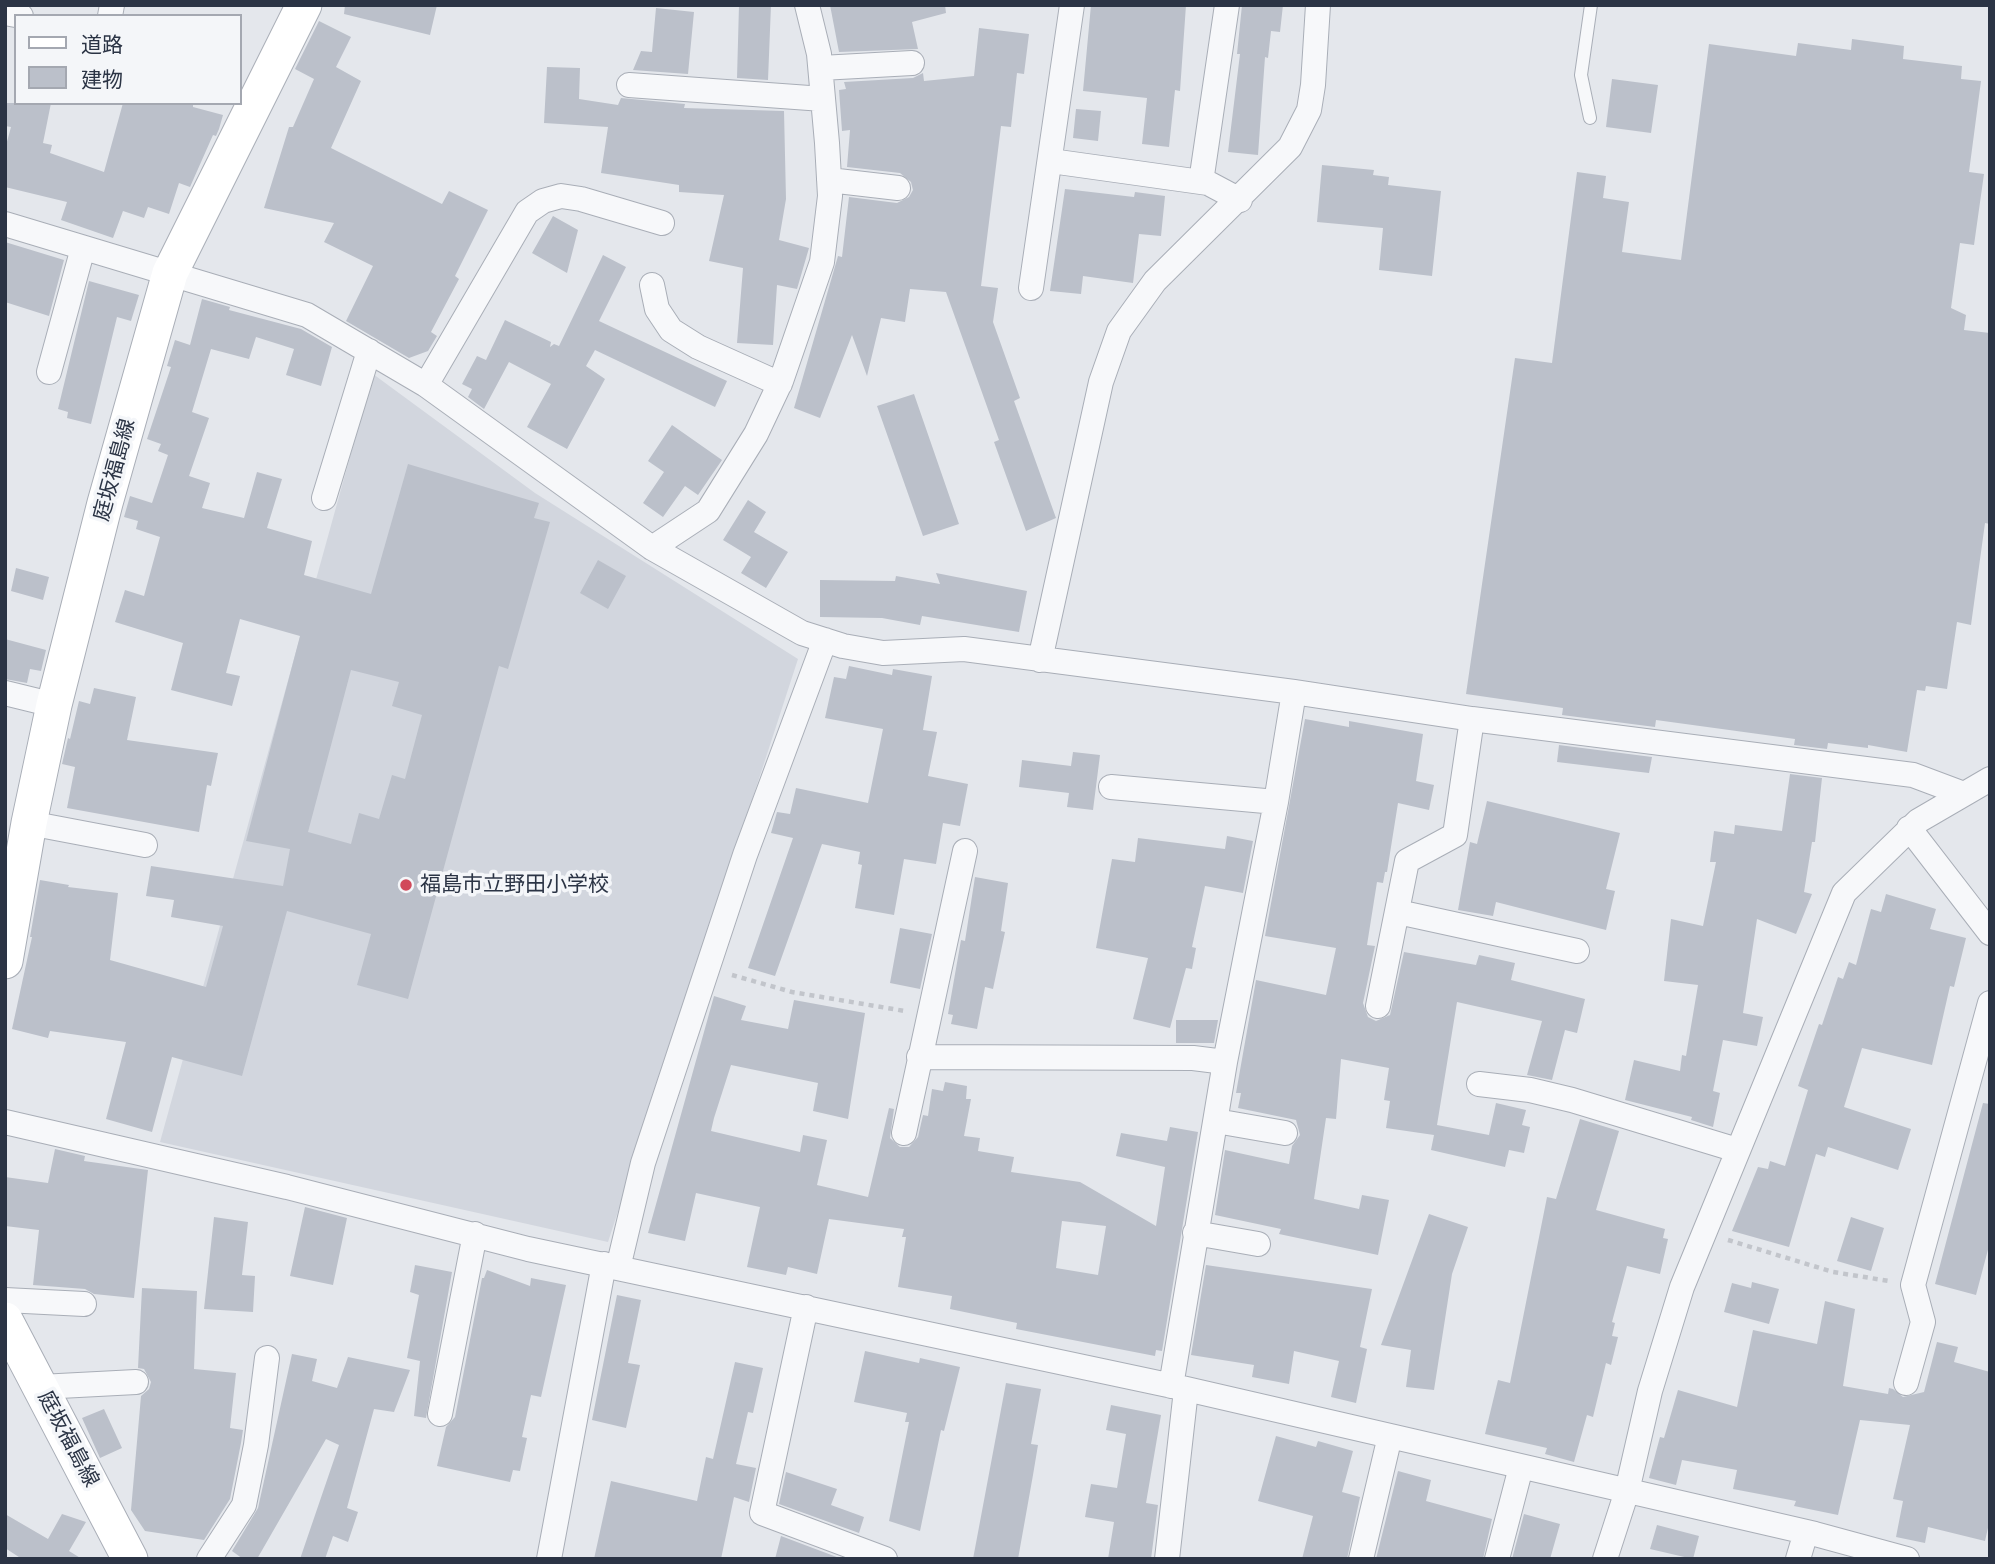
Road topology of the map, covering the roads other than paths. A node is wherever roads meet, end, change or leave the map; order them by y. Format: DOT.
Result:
graph roads {
  1 [pos="807,5"];
  2 [pos="1072,5"];
  3 [pos="1227,5"];
  4 [pos="1318,5"];
  5 [pos="1591,5"];
  6 [pos="301,7"];
  7 [pos="912,63"];
  8 [pos="821,68"];
  9 [pos="629,85"];
  10 [pos="823,99"];
  11 [pos="1590,118"];
  12 [pos="1051,161"];
  13 [pos="830,180"];
  14 [pos="1201,182"];
  15 [pos="898,188"];
  16 [pos="1240,200"];
  17 [pos="662,223"];
  18 [pos="5,224"];
  19 [pos="83,248"];
  20 [pos="170,273"];
  21 [pos="652,285"];
  22 [pos="1031,288"];
  23 [pos="369,351"];
  24 [pos="49,372"];
  25 [pos="780,384"];
  26 [pos="426,385"];
  27 [pos="324,498"];
  28 [pos="652,548"];
  29 [pos="825,640"];
  30 [pos="1040,660"];
  31 [pos="1294,692"];
  32 [pos="5,693"];
  33 [pos="54,705"];
  34 [pos="1472,719"];
  35 [pos="1990,779"];
  36 [pos="1111,787"];
  37 [pos="1961,793"];
  38 [pos="1276,802"];
  39 [pos="29,823"];
  40 [pos="1909,828"];
  41 [pos="145,845"];
  42 [pos="965,851"];
  43 [pos="1398,912"];
  44 [pos="1990,933"];
  45 [pos="1577,951"];
  46 [pos="5,961"];
  47 [pos="1990,1003"];
  48 [pos="1378,1006"];
  49 [pos="919,1057"];
  50 [pos="1224,1062"];
  51 [pos="1479,1084"];
  52 [pos="1216,1121"];
  53 [pos="5,1122"];
  54 [pos="904,1133"];
  55 [pos="1285,1133"];
  56 [pos="1737,1150"];
  57 [pos="1195,1233"];
  58 [pos="475,1234"];
  59 [pos="1258,1244"];
  60 [pos="611,1266"];
  61 [pos="5,1300"];
  62 [pos="84,1304"];
  63 [pos="806,1307"];
  64 [pos="5,1320"];
  65 [pos="267,1358"];
  66 [pos="136,1382"];
  67 [pos="1906,1382"];
  68 [pos="40,1387"];
  69 [pos="1179,1388"];
  70 [pos="440,1414"];
  71 [pos="1390,1436"];
  72 [pos="1521,1466"];
  73 [pos="1627,1491"];
  74 [pos="1806,1532"];
  75 [pos="130,1559"];
  76 [pos="209,1559"];
  77 [pos="549,1559"];
  78 [pos="885,1559"];
  79 [pos="1167,1559"];
  80 [pos="1361,1559"];
  81 [pos="1497,1559"];
  82 [pos="1605,1559"];
  83 [pos="1798,1559"];
  84 [pos="1907,1559"];
  1 -- 8 [label="street"];
  2 -- 12 [label="street"];
  3 -- 14 [label="street"];
  4 -- 16 [label="street"];
  5 -- 11 [label="lane"];
  6 -- 20 [label="main road, 庭坂福島線"];
  7 -- 8 [label="street"];
  8 -- 10 [label="street"];
  9 -- 10 [label="street"];
  10 -- 13 [label="street"];
  12 -- 14 [label="street"];
  12 -- 22 [label="street"];
  13 -- 15 [label="street"];
  13 -- 25 [label="street"];
  14 -- 16 [label="street"];
  16 -- 30 [label="street"];
  17 -- 26 [label="street"];
  18 -- 19 [label="street"];
  19 -- 20 [label="street"];
  19 -- 24 [label="street"];
  20 -- 23 [label="street"];
  20 -- 33 [label="main road, 庭坂福島線"];
  21 -- 25 [label="street"];
  23 -- 26 [label="street"];
  23 -- 27 [label="street"];
  25 -- 28 [label="street"];
  26 -- 28 [label="street"];
  28 -- 29 [label="street"];
  29 -- 30 [label="street"];
  29 -- 60 [label="street"];
  30 -- 31 [label="street"];
  31 -- 34 [label="street"];
  31 -- 38 [label="street"];
  32 -- 33 [label="street"];
  33 -- 39 [label="main road, 庭坂福島線"];
  34 -- 37 [label="street"];
  34 -- 43 [label="street"];
  35 -- 37 [label="street"];
  36 -- 38 [label="street"];
  37 -- 40 [label="street"];
  38 -- 50 [label="street"];
  39 -- 41 [label="street"];
  39 -- 46 [label="main road, 庭坂福島線"];
  40 -- 44 [label="street"];
  40 -- 56 [label="street"];
  42 -- 49 [label="street"];
  43 -- 45 [label="street"];
  43 -- 48 [label="street"];
  47 -- 67 [label="street"];
  49 -- 50 [label="street"];
  49 -- 54 [label="street"];
  50 -- 52 [label="street"];
  51 -- 56 [label="street"];
  52 -- 55 [label="street"];
  52 -- 57 [label="street"];
  53 -- 58 [label="street"];
  56 -- 73 [label="street"];
  57 -- 59 [label="street"];
  57 -- 69 [label="street"];
  58 -- 60 [label="street"];
  58 -- 70 [label="street"];
  60 -- 63 [label="street"];
  60 -- 77 [label="street"];
  61 -- 62 [label="street"];
  63 -- 69 [label="street"];
  63 -- 78 [label="street"];
  64 -- 68 [label="main road, 庭坂福島線"];
  65 -- 76 [label="street"];
  66 -- 68 [label="street"];
  68 -- 75 [label="main road, 庭坂福島線"];
  69 -- 71 [label="street"];
  69 -- 79 [label="street"];
  71 -- 72 [label="street"];
  71 -- 80 [label="street"];
  72 -- 73 [label="street"];
  72 -- 81 [label="street"];
  73 -- 74 [label="street"];
  73 -- 82 [label="street"];
  74 -- 83 [label="street"];
  74 -- 84 [label="street"];
}
